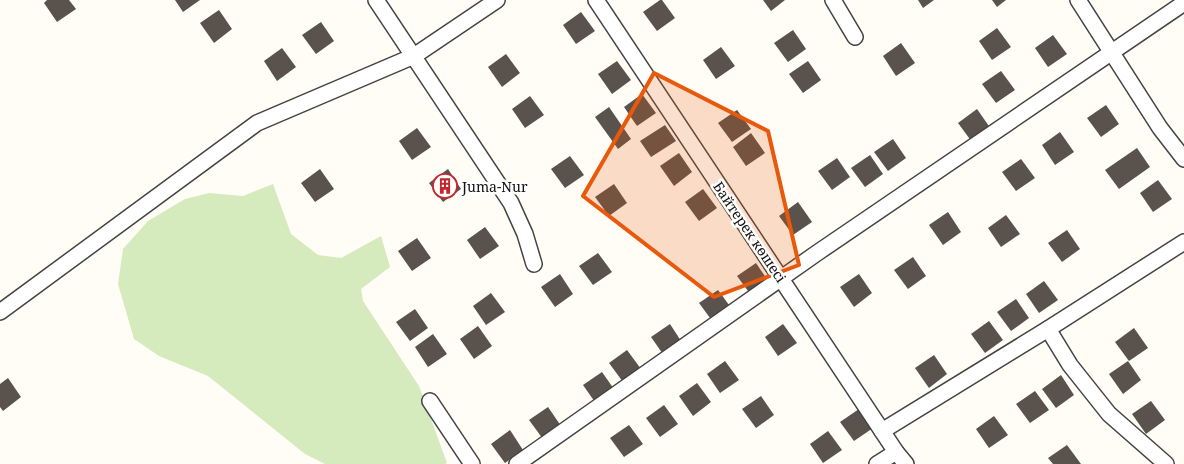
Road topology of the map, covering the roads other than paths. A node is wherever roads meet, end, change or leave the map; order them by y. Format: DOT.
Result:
graph roads {
  1 [pos="376,0"];
  2 [pos="497,0"];
  3 [pos="596,0"];
  4 [pos="833,0"];
  5 [pos="1078,0"];
  6 [pos="1184,3"];
  7 [pos="855,37"];
  8 [pos="1113,53"];
  9 [pos="414,56"];
  10 [pos="1184,159"];
  11 [pos="1184,242"];
  12 [pos="534,264"];
  13 [pos="781,279"];
  14 [pos="0,312"];
  15 [pos="1048,329"];
  16 [pos="430,402"];
  17 [pos="882,431"];
  18 [pos="896,452"];
  19 [pos="472,464"];
  20 [pos="517,464"];
  21 [pos="877,464"];
  22 [pos="906,464"];
  23 [pos="1166,464"];
  1 -- 9 [label="street"];
  2 -- 9 [label="street"];
  3 -- 13 [label="street, Байтерек көшесі"];
  4 -- 7 [label="street"];
  5 -- 8 [label="street"];
  6 -- 8 [label="street"];
  8 -- 10 [label="street"];
  8 -- 13 [label="street"];
  9 -- 12 [label="street"];
  9 -- 14 [label="street"];
  11 -- 15 [label="street"];
  13 -- 17 [label="street, Байтерек көшесі"];
  13 -- 20 [label="street"];
  15 -- 17 [label="street"];
  15 -- 23 [label="street"];
  16 -- 19 [label="street"];
  17 -- 18 [label="street, Байтерек көшесі"];
  18 -- 21 [label="street"];
  18 -- 22 [label="street, Байтерек көшесі"];
}
